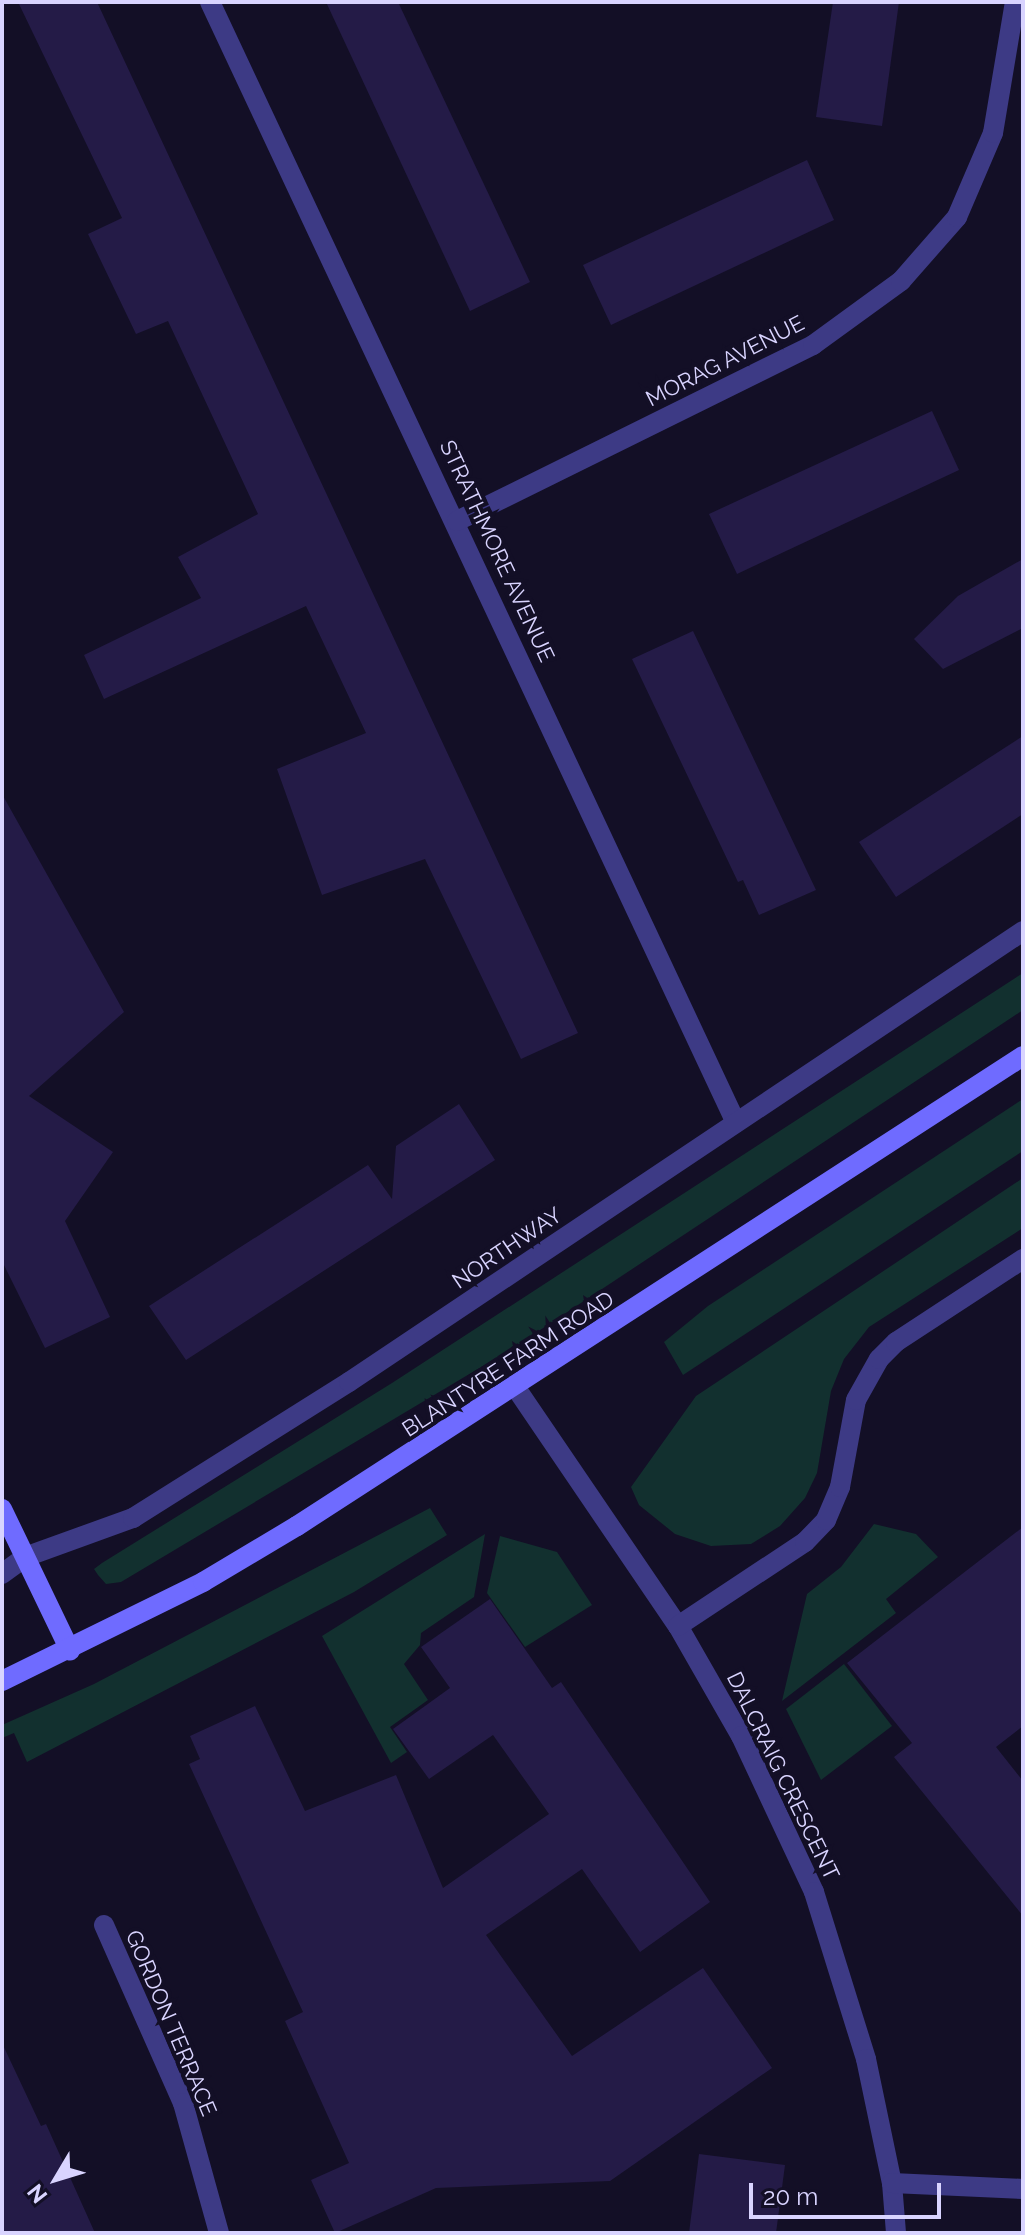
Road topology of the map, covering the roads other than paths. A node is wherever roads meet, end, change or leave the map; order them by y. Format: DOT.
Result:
graph roads {
  1 [pos="210,2"];
  2 [pos="1015,2"];
  3 [pos="457,521"];
  4 [pos="1023,931"];
  5 [pos="1023,1056"];
  6 [pos="736,1123"];
  7 [pos="1023,1259"];
  8 [pos="516,1388"];
  9 [pos="2,1509"];
  10 [pos="25,1557"];
  11 [pos="2,1574"];
  12 [pos="678,1626"];
  13 [pos="70,1650"];
  14 [pos="2,1681"];
  15 [pos="104,1925"];
  16 [pos="892,2183"];
  17 [pos="1023,2189"];
  18 [pos="219,2233"];
  19 [pos="896,2233"];
  1 -- 3 [label="street, STRATHMORE AVENUE"];
  2 -- 3 [label="street, MORAG AVENUE"];
  3 -- 6 [label="street, STRATHMORE AVENUE"];
  4 -- 6 [label="street, NORTHWAY"];
  5 -- 8 [label="main road, BLANTYRE FARM ROAD"];
  6 -- 10 [label="street, NORTHWAY"];
  7 -- 12 [label="street"];
  8 -- 12 [label="street, DALCRAIG CRESCENT"];
  8 -- 13 [label="main road, BLANTYRE FARM ROAD"];
  9 -- 10 [label="main road"];
  10 -- 11 [label="street, NORTHWAY"];
  10 -- 13 [label="main road"];
  12 -- 16 [label="street, DALCRAIG CRESCENT"];
  13 -- 14 [label="main road, BLANTYRE FARM ROAD"];
  15 -- 18 [label="street, GORDON TERRACE"];
  16 -- 17 [label="street"];
  16 -- 19 [label="street, DALCRAIG CRESCENT"];
}
